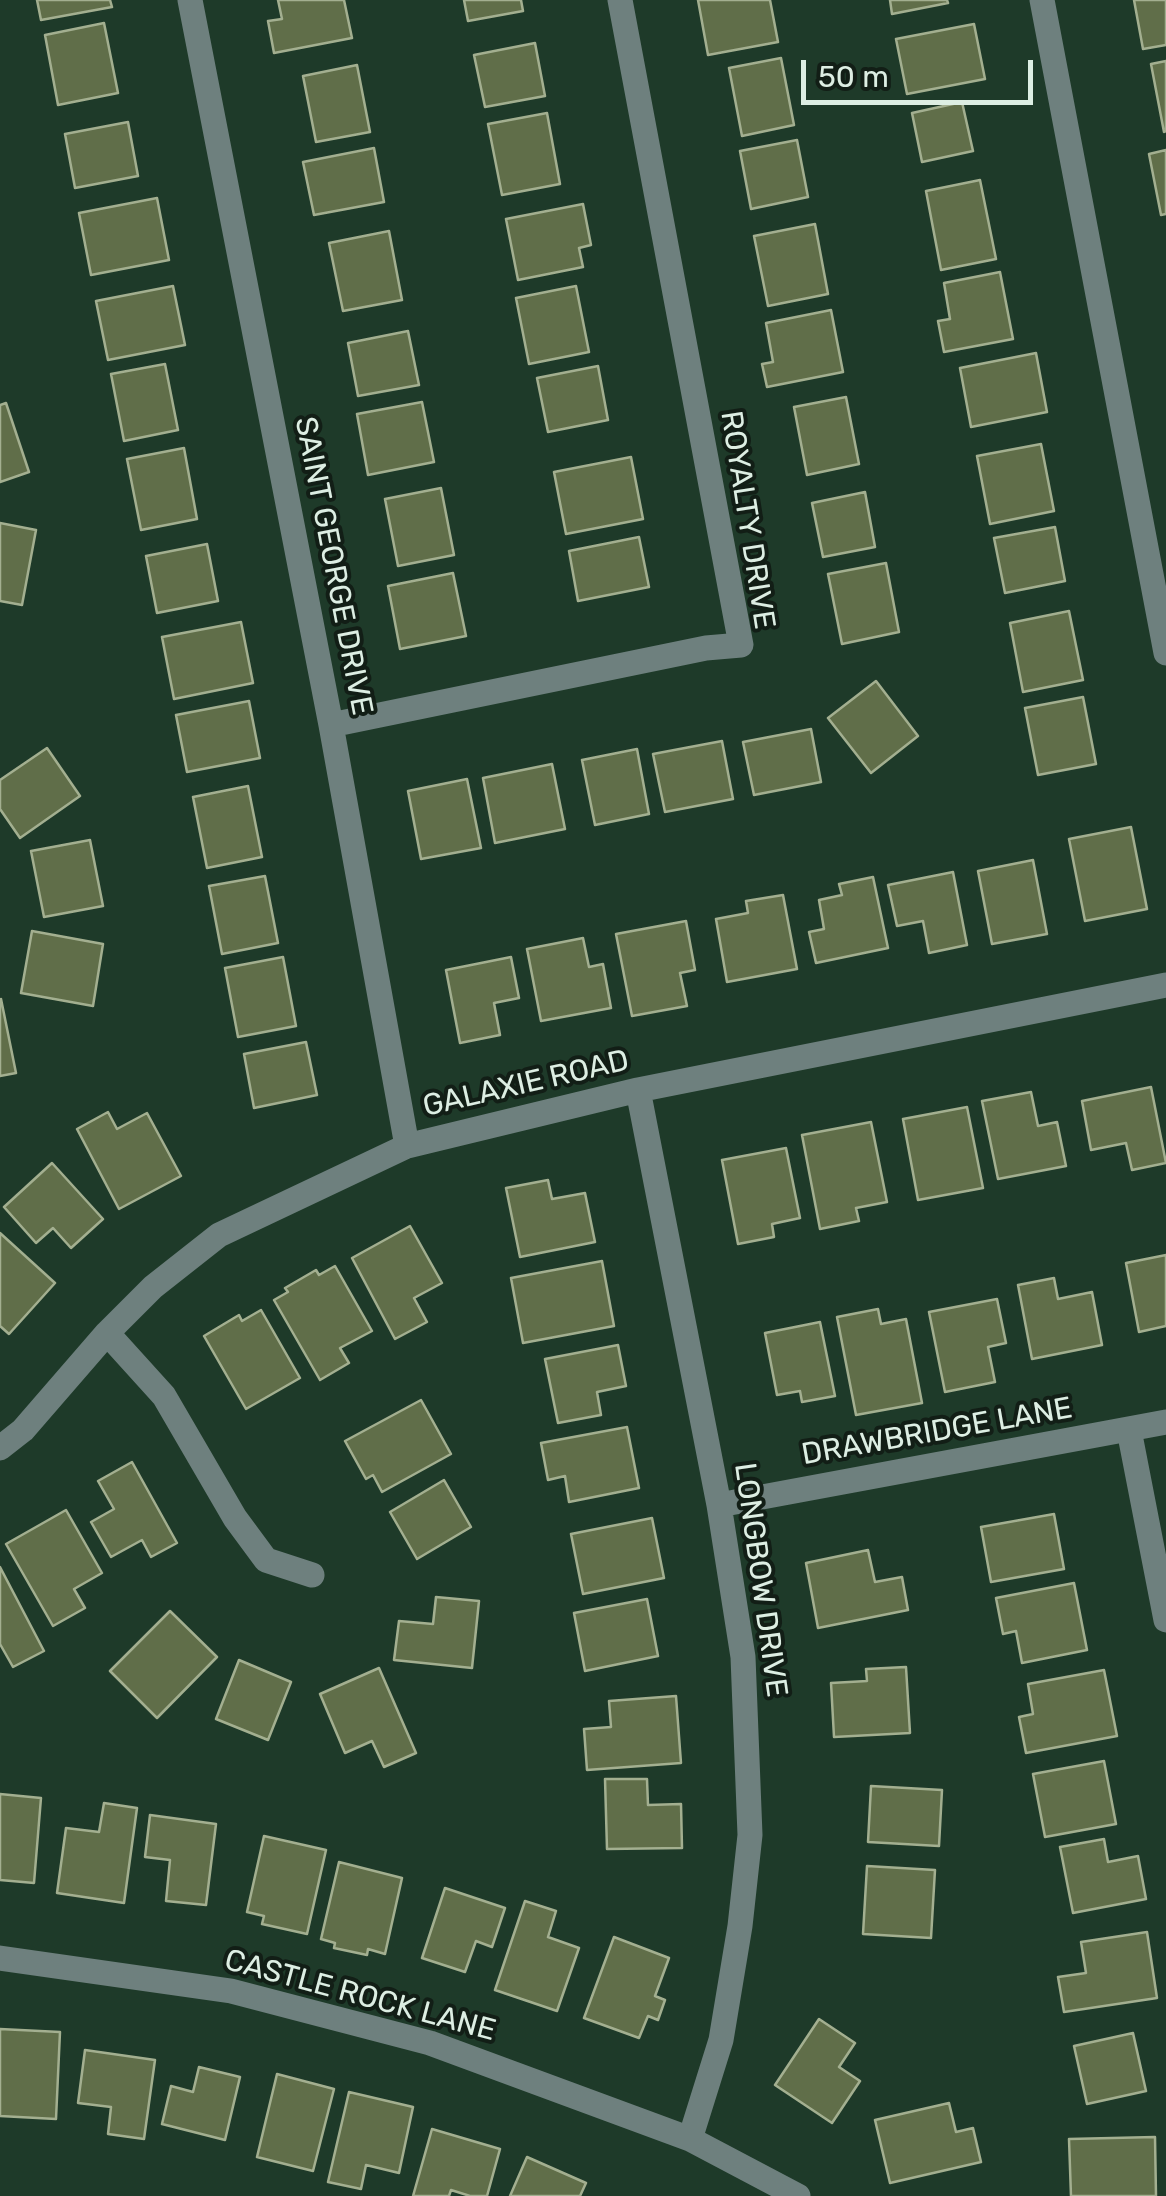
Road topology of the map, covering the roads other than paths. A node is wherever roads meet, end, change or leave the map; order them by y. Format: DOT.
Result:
graph roads {
  1 [pos="190,0"];
  2 [pos="620,0"];
  3 [pos="1042,0"];
  4 [pos="1166,653"];
  5 [pos="332,725"];
  6 [pos="1166,986"];
  7 [pos="638,1090"];
  8 [pos="408,1146"];
  9 [pos="107,1333"];
  10 [pos="1166,1422"];
  11 [pos="1129,1430"];
  12 [pos="0,1448"];
  13 [pos="719,1505"];
  14 [pos="312,1576"];
  15 [pos="1166,1620"];
  16 [pos="0,1958"];
  17 [pos="690,2139"];
  18 [pos="798,2196"];
  1 -- 5 [label="street, SAINT GEORGE DRIVE"];
  2 -- 5 [label="street, ROYALTY DRIVE"];
  3 -- 4 [label="street"];
  5 -- 8 [label="street, SAINT GEORGE DRIVE"];
  6 -- 7 [label="street, GALAXIE ROAD"];
  7 -- 8 [label="street, GALAXIE ROAD"];
  7 -- 13 [label="street, LONGBOW DRIVE"];
  8 -- 9 [label="street, GALAXIE ROAD"];
  9 -- 12 [label="street, GALAXIE ROAD"];
  9 -- 14 [label="street"];
  10 -- 11 [label="street, DRAWBRIDGE LANE"];
  11 -- 13 [label="street, DRAWBRIDGE LANE"];
  11 -- 15 [label="street"];
  13 -- 17 [label="street, LONGBOW DRIVE"];
  16 -- 17 [label="street, CASTLE ROCK LANE"];
  17 -- 18 [label="street, CASTLE ROCK LANE"];
}
